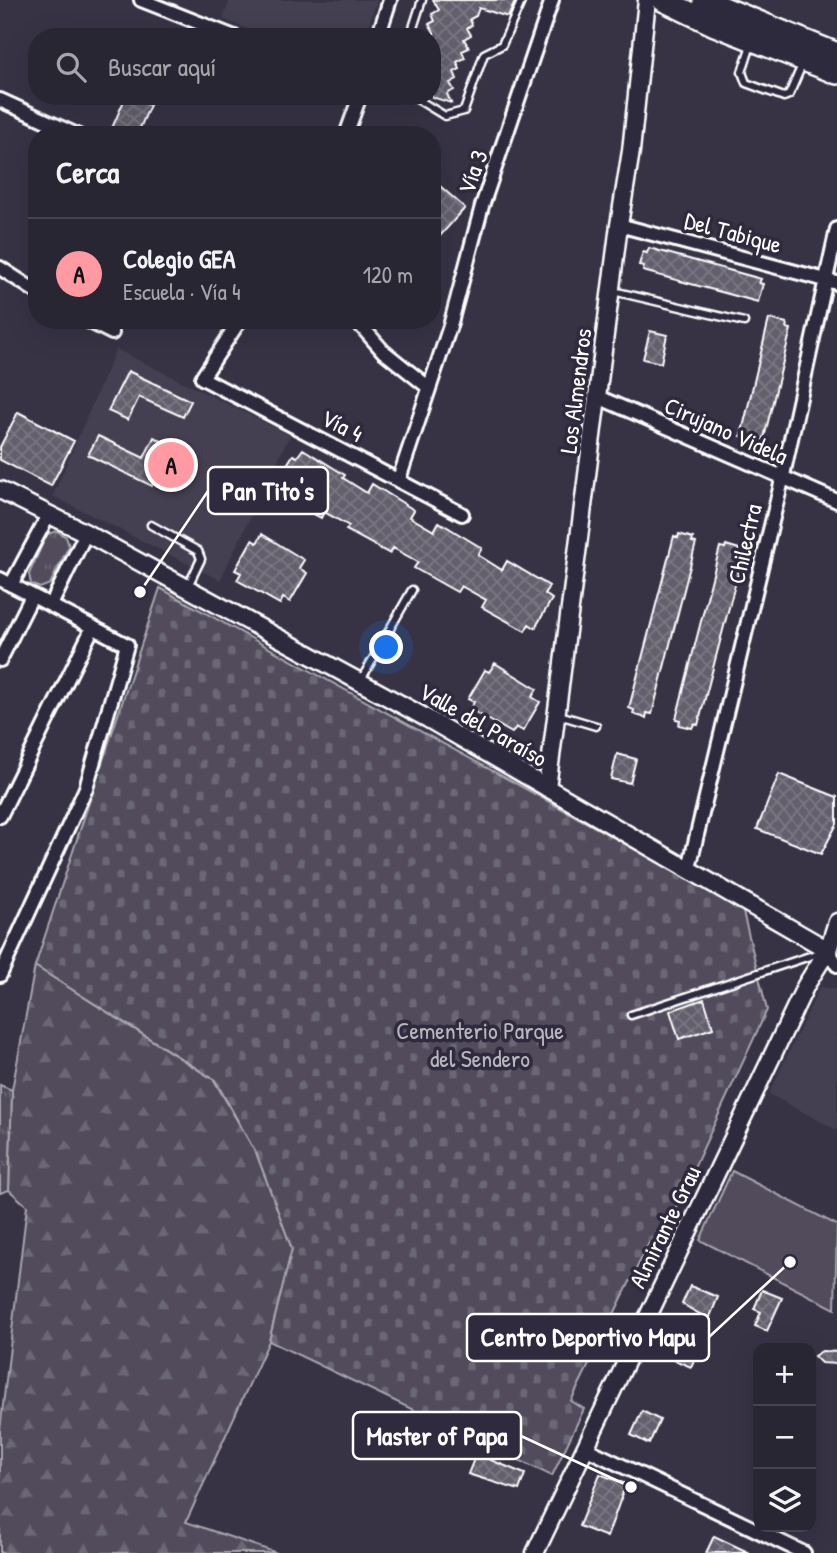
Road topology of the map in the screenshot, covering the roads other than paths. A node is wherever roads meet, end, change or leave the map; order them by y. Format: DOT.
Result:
graph roads {
  1 [pos="141,0"];
  2 [pos="390,0"];
  3 [pos="422,0"];
  4 [pos="522,0"];
  5 [pos="552,0"];
  6 [pos="648,0"];
  7 [pos="663,0"];
  8 [pos="704,0"];
  9 [pos="212,28"];
  10 [pos="382,28"];
  11 [pos="413,28"];
  12 [pos="752,40"];
  13 [pos="837,54"];
  14 [pos="804,60"];
  15 [pos="837,73"];
  16 [pos="0,100"];
  17 [pos="357,105"];
  18 [pos="427,105"];
  19 [pos="57,126"];
  20 [pos="349,126"];
  21 [pos="619,225"];
  22 [pos="837,229"];
  23 [pos="0,268"];
  24 [pos="831,281"];
  25 [pos="28,286"];
  26 [pos="611,291"];
  27 [pos="744,322"];
  28 [pos="106,329"];
  29 [pos="234,329"];
  30 [pos="364,329"];
  31 [pos="113,332"];
  32 [pos="428,387"];
  33 [pos="598,397"];
  34 [pos="399,479"];
  35 [pos="782,480"];
  36 [pos="0,490"];
  37 [pos="837,501"];
  38 [pos="49,514"];
  39 [pos="462,514"];
  40 [pos="151,525"];
  41 [pos="86,533"];
  42 [pos="6,582"];
  43 [pos="187,588"];
  44 [pos="412,590"];
  45 [pos="32,596"];
  46 [pos="51,605"];
  47 [pos="93,627"];
  48 [pos="0,660"];
  49 [pos="360,683"];
  50 [pos="557,715"];
  51 [pos="596,726"];
  52 [pos="547,788"];
  53 [pos="0,816"];
  54 [pos="689,868"];
  55 [pos="837,922"];
  56 [pos="828,950"];
  57 [pos="837,965"];
  58 [pos="0,975"];
  59 [pos="631,1015"];
  60 [pos="585,1448"];
  61 [pos="535,1553"];
  62 [pos="804,1553"];
  1 -- 9 [label="street"];
  2 -- 10 [label="street"];
  3 -- 11 [label="lane"];
  4 -- 18 [label="lane"];
  5 -- 32 [label="street, Vía 3"];
  6 -- 21 [label="street, Los Almendros"];
  7 -- 12 [label="main road"];
  8 -- 13 [label="main road"];
  12 -- 14 [label="main road"];
  12 -- 14 [label="lane"];
  14 -- 15 [label="main road"];
  16 -- 19 [label="street"];
  17 -- 20 [label="street"];
  21 -- 24 [label="street, Del Tabique"];
  21 -- 26 [label="street, Los Almendros"];
  22 -- 24 [label="street, Chilectra"];
  23 -- 25 [label="street"];
  24 -- 35 [label="street, Chilectra"];
  26 -- 27 [label="lane"];
  26 -- 33 [label="street, Los Almendros"];
  28 -- 31 [label="street"];
  29 -- 34 [label="street, Vía 4"];
  30 -- 32 [label="street"];
  32 -- 34 [label="street, Vía 3"];
  33 -- 35 [label="street, Cirujano Videla"];
  33 -- 50 [label="street, Los Almendros"];
  34 -- 39 [label="street, Vía 4"];
  35 -- 37 [label="street, Cirujano Videla"];
  35 -- 54 [label="street, Chilectra"];
  36 -- 38 [label="street, Valle del Paraíso"];
  38 -- 41 [label="street, Valle del Paraíso"];
  38 -- 42 [label="street"];
  40 -- 43 [label="lane"];
  41 -- 43 [label="street, Valle del Paraíso"];
  41 -- 46 [label="street"];
  42 -- 45 [label="street"];
  43 -- 49 [label="street, Valle del Paraíso"];
  44 -- 49 [label="lane"];
  45 -- 46 [label="street"];
  45 -- 48 [label="street"];
  46 -- 47 [label="street"];
  47 -- 53 [label="street"];
  47 -- 58 [label="street"];
  49 -- 52 [label="street, Valle del Paraíso"];
  50 -- 51 [label="lane"];
  50 -- 52 [label="street, Los Almendros"];
  52 -- 54 [label="street, Valle del Paraíso"];
  54 -- 56 [label="street, Valle del Paraíso"];
  55 -- 56 [label="street, Almirante Grau"];
  56 -- 57 [label="street"];
  56 -- 59 [label="lane"];
  56 -- 60 [label="street, Almirante Grau"];
  60 -- 61 [label="street, Almirante Grau"];
  60 -- 62 [label="street"];
}
